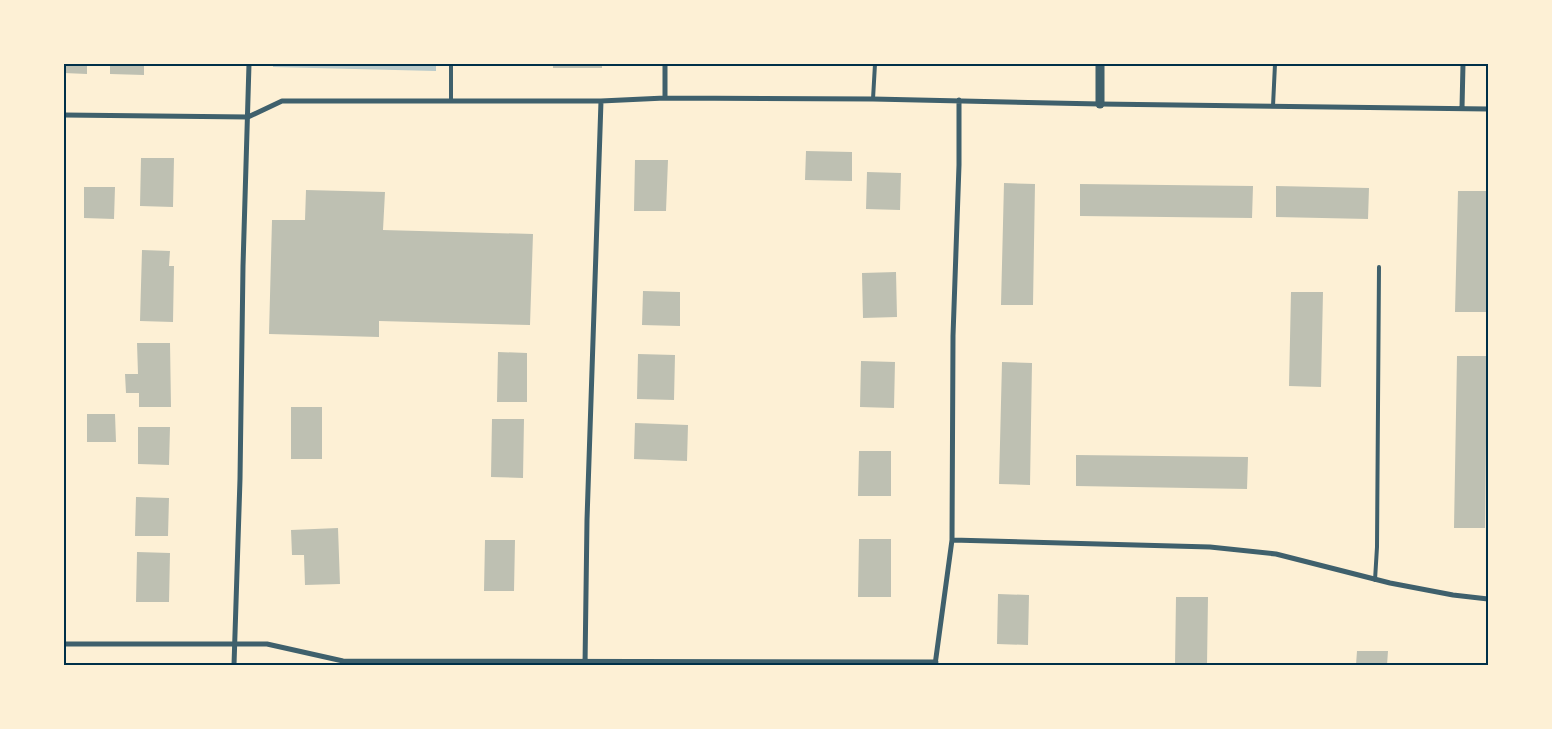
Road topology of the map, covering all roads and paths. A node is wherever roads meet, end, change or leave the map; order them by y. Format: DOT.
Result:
graph roads {
  1 [pos="249,64"];
  2 [pos="451,64"];
  3 [pos="665,64"];
  4 [pos="875,64"];
  5 [pos="1100,64"];
  6 [pos="1275,64"];
  7 [pos="1463,64"];
  8 [pos="665,98"];
  9 [pos="873,99"];
  10 [pos="451,100"];
  11 [pos="959,100"];
  12 [pos="601,101"];
  13 [pos="1100,104"];
  14 [pos="1274,106"];
  15 [pos="1462,108"];
  16 [pos="1488,108"];
  17 [pos="64,115"];
  18 [pos="248,117"];
  19 [pos="1379,266"];
  20 [pos="952,540"];
  21 [pos="1375,580"];
  22 [pos="1488,598"];
  23 [pos="64,644"];
  24 [pos="234,644"];
  25 [pos="586,663"];
  26 [pos="785,664"];
  27 [pos="936,664"];
  28 [pos="234,665"];
  1 -- 18 [label="street"];
  2 -- 10 [label="lane"];
  3 -- 8 [label="street"];
  4 -- 9 [label="lane"];
  5 -- 13 [label="street"];
  6 -- 14 [label="lane"];
  7 -- 15 [label="street"];
  8 -- 9 [label="street"];
  8 -- 12 [label="street"];
  9 -- 11 [label="street"];
  10 -- 12 [label="street"];
  10 -- 18 [label="street"];
  11 -- 13 [label="street"];
  11 -- 20 [label="street"];
  12 -- 25 [label="street"];
  13 -- 14 [label="street"];
  14 -- 15 [label="street"];
  15 -- 16 [label="street"];
  17 -- 18 [label="street"];
  18 -- 24 [label="street"];
  19 -- 21 [label="lane"];
  20 -- 21 [label="street"];
  20 -- 27 [label="street"];
  21 -- 22 [label="street"];
  23 -- 24 [label="street"];
  24 -- 25 [label="street"];
  24 -- 28 [label="street"];
  25 -- 26 [label="street"];
  26 -- 27 [label="street"];
}
